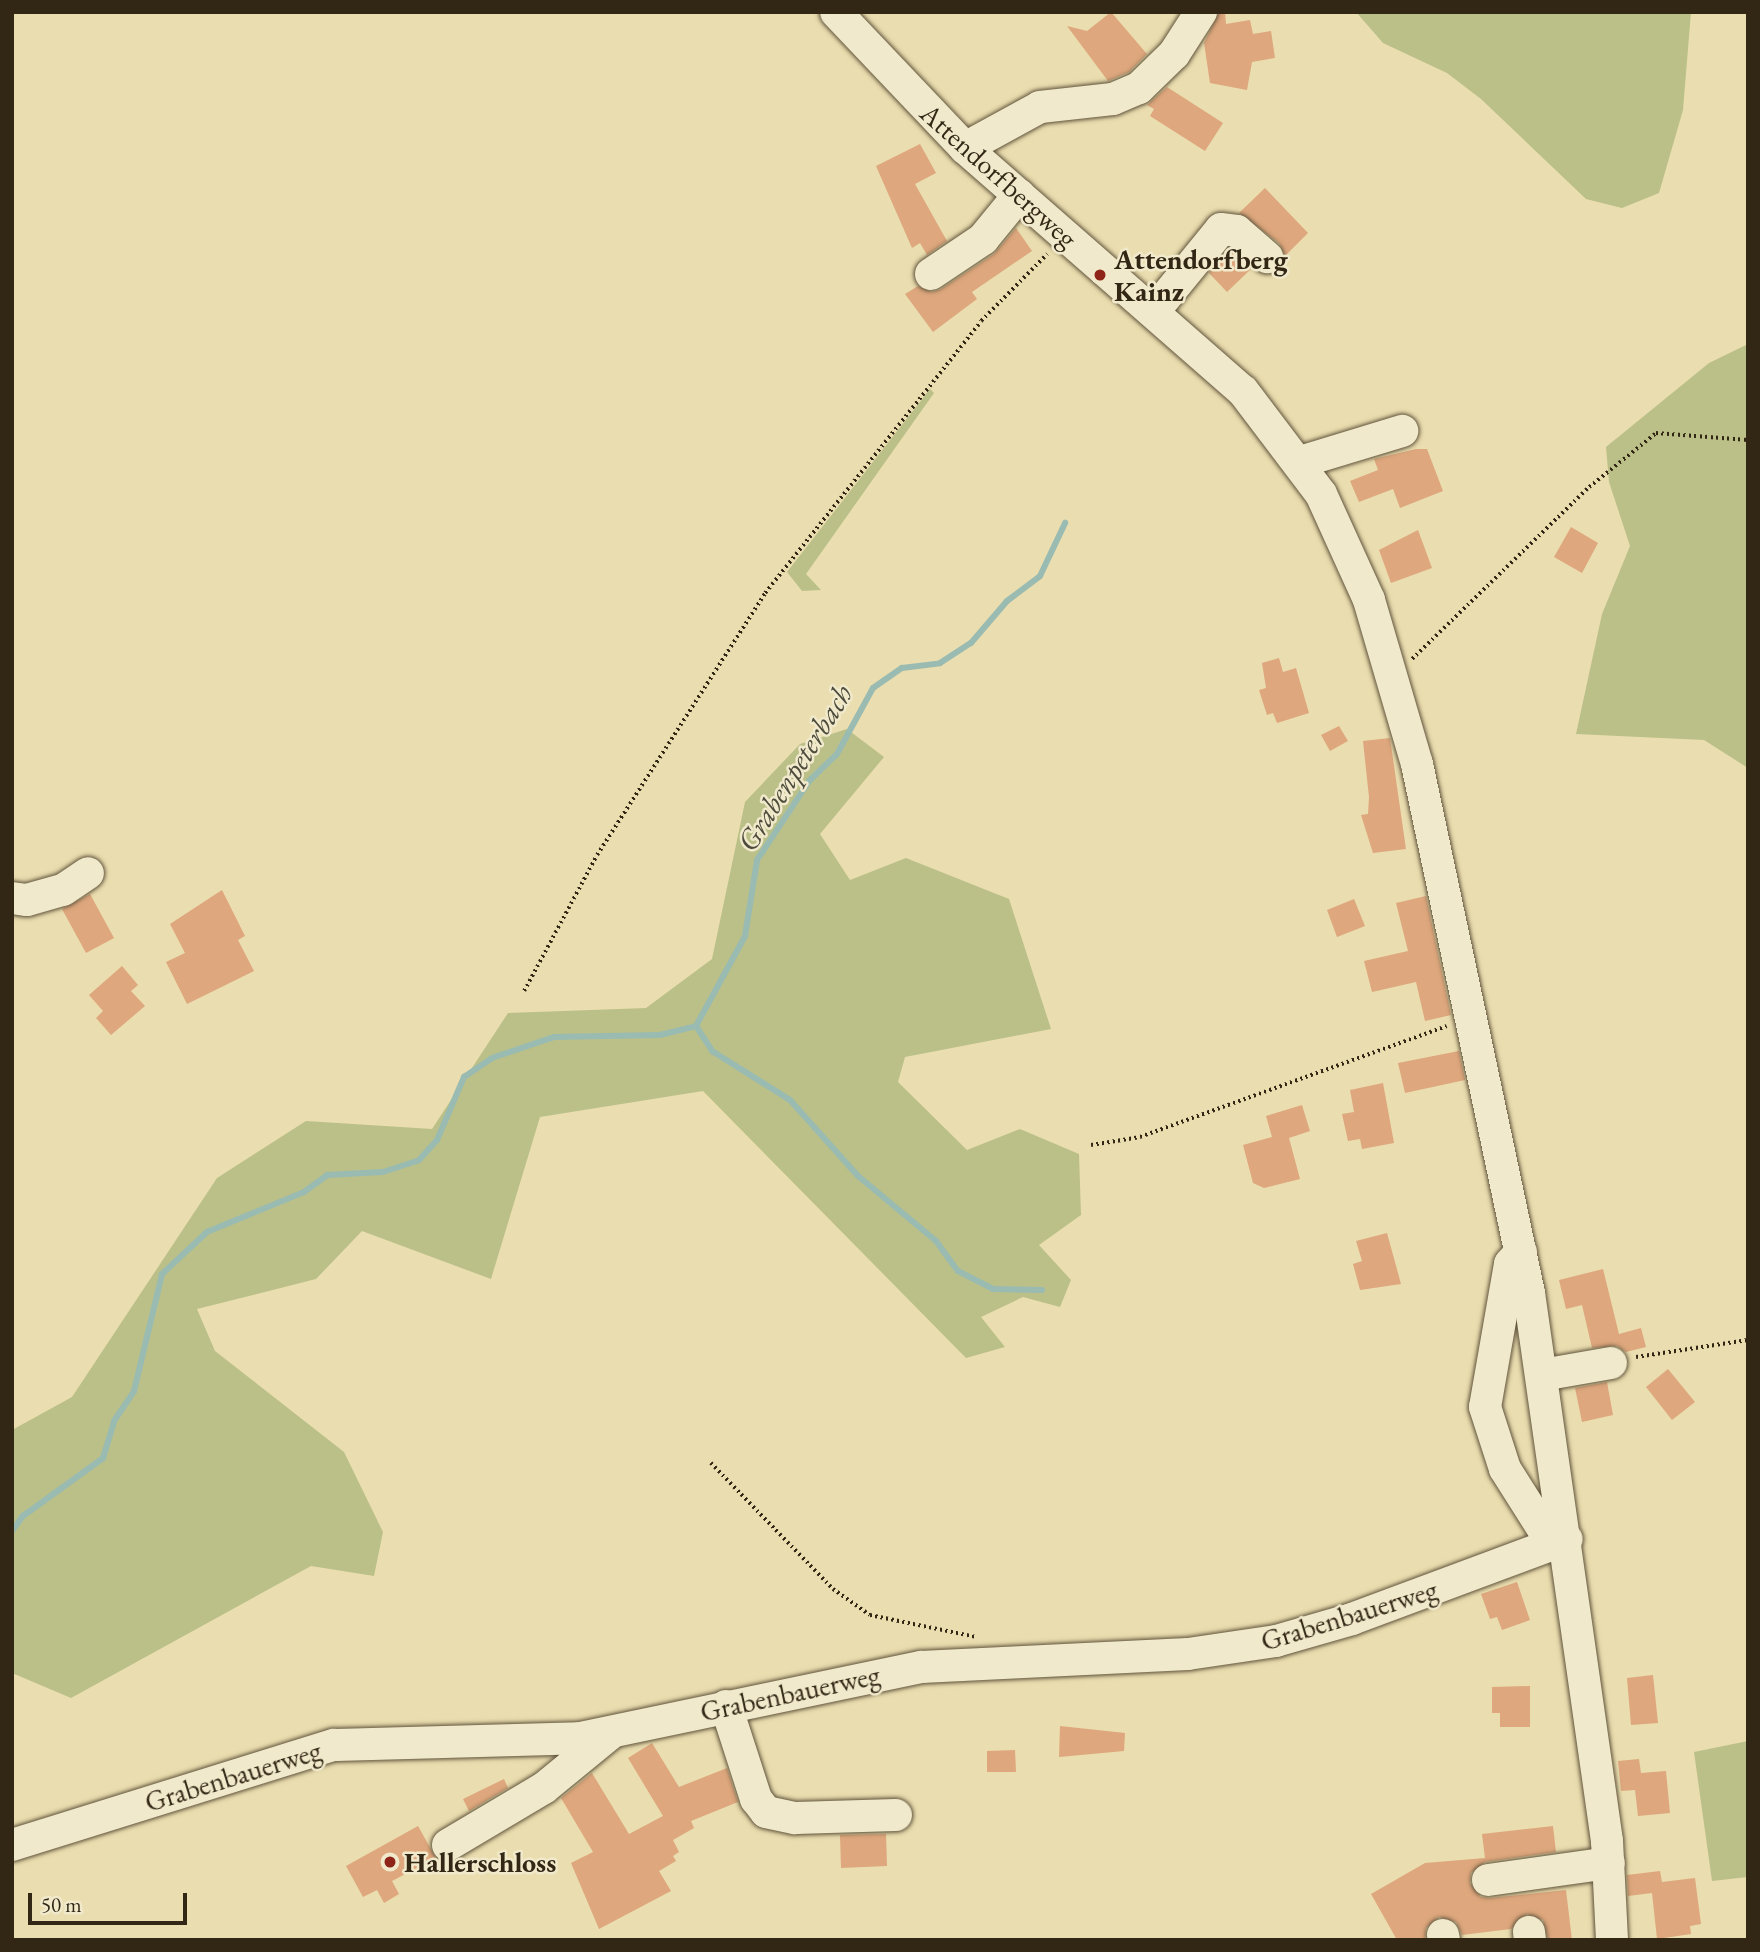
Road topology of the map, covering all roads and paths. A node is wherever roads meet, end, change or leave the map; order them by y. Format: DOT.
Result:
graph roads {
  1 [pos="836,12"];
  2 [pos="1201,12"];
  3 [pos="965,148"];
  4 [pos="1020,195"];
  5 [pos="1066,235"];
  6 [pos="1267,257"];
  7 [pos="931,274"];
  8 [pos="1155,310"];
  9 [pos="1402,431"];
  10 [pos="1748,440"];
  11 [pos="1300,462"];
  12 [pos="1395,675"];
  13 [pos="88,873"];
  14 [pos="12,898"];
  15 [pos="524,992"];
  16 [pos="1473,1018"];
  17 [pos="1091,1144"];
  18 [pos="1521,1252"];
  19 [pos="1748,1340"];
  20 [pos="1611,1363"];
  21 [pos="1542,1375"];
  22 [pos="711,1463"];
  23 [pos="1560,1542"];
  24 [pos="990,1661"];
  25 [pos="726,1706"];
  26 [pos="612,1732"];
  27 [pos="896,1815"];
  28 [pos="12,1845"];
  29 [pos="448,1845"];
  30 [pos="1609,1863"];
  31 [pos="1488,1880"];
  32 [pos="1612,1940"];
  1 -- 3 [label="street, Attendorfbergweg"];
  2 -- 3 [label="street"];
  3 -- 4 [label="street, Attendorfbergweg"];
  4 -- 5 [label="street, Attendorfbergweg"];
  4 -- 7 [label="street"];
  5 -- 8 [label="street, Attendorfbergweg"];
  5 -- 15 [label="path"];
  6 -- 8 [label="street"];
  8 -- 11 [label="street, Attendorfbergweg"];
  9 -- 11 [label="street"];
  10 -- 12 [label="path"];
  11 -- 12 [label="street, Attendorfbergweg"];
  12 -- 16 [label="street, Attendorfbergweg"];
  13 -- 14 [label="street"];
  16 -- 17 [label="path"];
  16 -- 18 [label="street, Attendorfbergweg"];
  18 -- 21 [label="street, Attendorfbergweg"];
  18 -- 23 [label="street"];
  19 -- 20 [label="path"];
  20 -- 21 [label="street"];
  21 -- 23 [label="street, Attendorfbergweg"];
  22 -- 24 [label="path"];
  23 -- 24 [label="street, Grabenbauerweg"];
  23 -- 30 [label="street, Attendorfbergweg"];
  24 -- 25 [label="street, Grabenbauerweg"];
  25 -- 26 [label="street, Grabenbauerweg"];
  25 -- 27 [label="street"];
  26 -- 28 [label="street, Grabenbauerweg"];
  26 -- 29 [label="street"];
  30 -- 31 [label="street"];
  30 -- 32 [label="street, Attendorfbergweg"];
}
